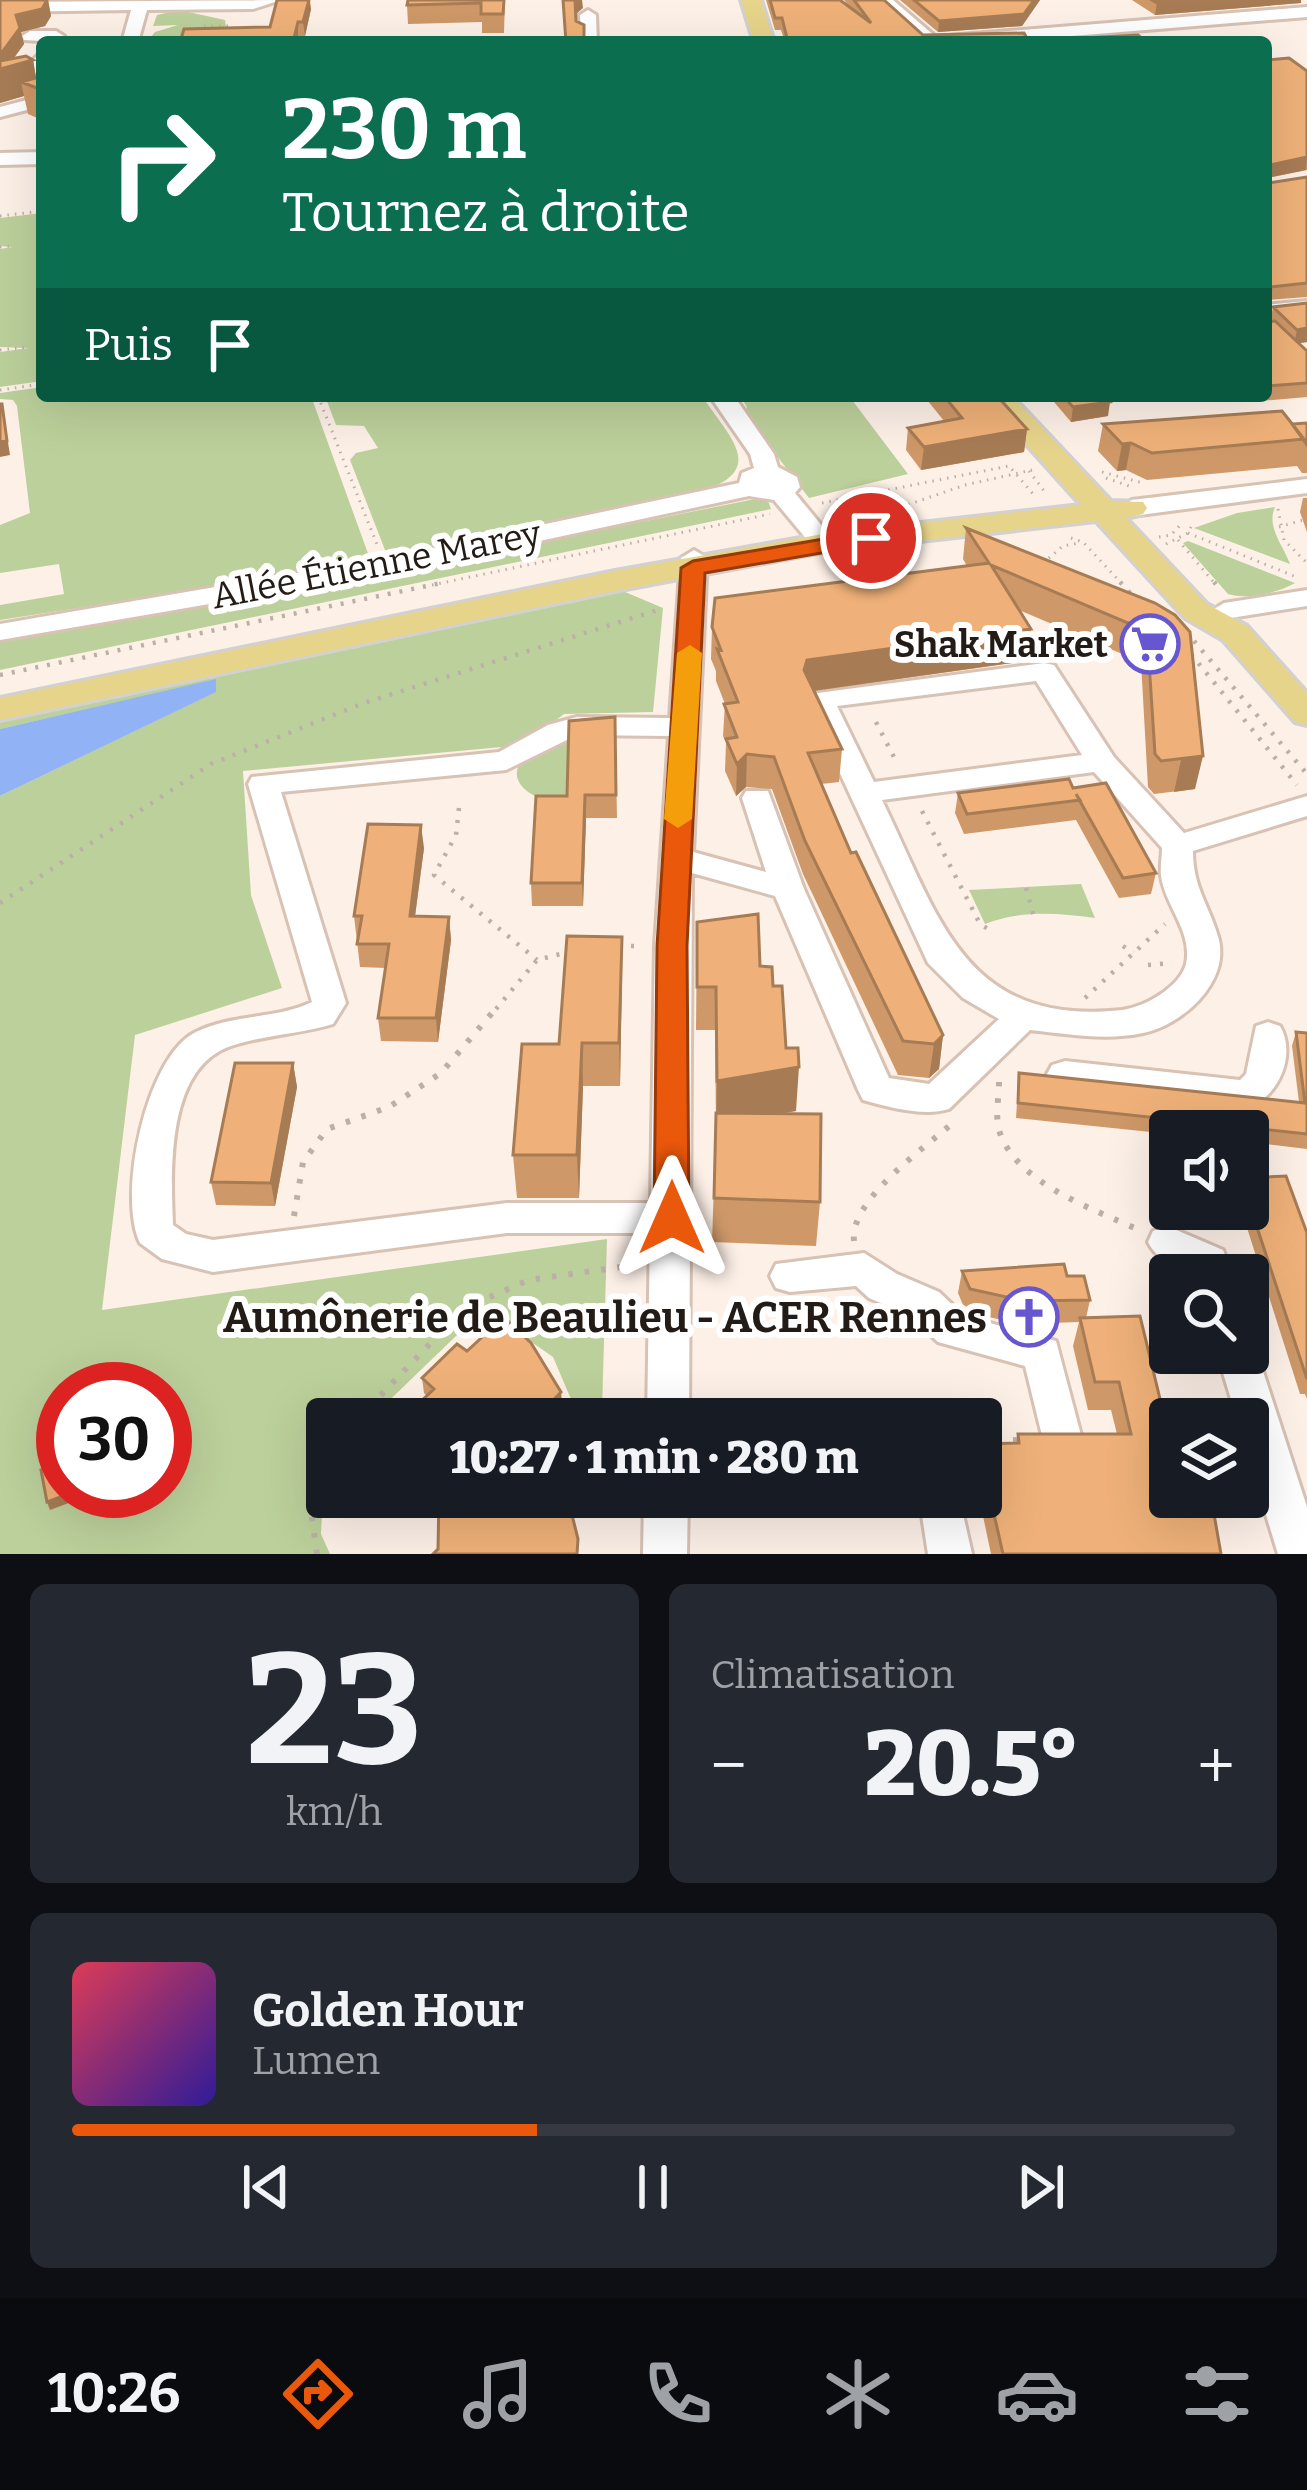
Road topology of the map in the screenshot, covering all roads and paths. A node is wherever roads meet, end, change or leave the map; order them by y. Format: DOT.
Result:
graph roads {
  1 [pos="273,0"];
  2 [pos="734,0"];
  3 [pos="752,0"];
  4 [pos="883,0"];
  5 [pos="235,2"];
  6 [pos="137,3"];
  7 [pos="0,7"];
  8 [pos="1307,12"];
  9 [pos="588,15"];
  10 [pos="194,25"];
  11 [pos="246,31"];
  12 [pos="30,35"];
  13 [pos="56,36"];
  14 [pos="131,36"];
  15 [pos="589,36"];
  16 [pos="741,36"];
  17 [pos="762,36"];
  18 [pos="926,36"];
  19 [pos="1008,36"];
  20 [pos="36,102"];
  21 [pos="0,112"];
  22 [pos="36,118"];
  23 [pos="0,127"];
  24 [pos="36,158"];
  25 [pos="0,159"];
  26 [pos="36,212"];
  27 [pos="0,216"];
  28 [pos="12,246"];
  29 [pos="0,248"];
  30 [pos="1307,307"];
  31 [pos="1272,310"];
  32 [pos="28,346"];
  33 [pos="0,350"];
  34 [pos="36,385"];
  35 [pos="0,390"];
  36 [pos="320,402"];
  37 [pos="726,402"];
  38 [pos="1003,402"];
  39 [pos="1024,402"];
  40 [pos="1029,471"];
  41 [pos="1307,486"];
  42 [pos="1047,495"];
  43 [pos="1100,500"];
  44 [pos="788,506"];
  45 [pos="1264,507"];
  46 [pos="1191,512"];
  47 [pos="1303,520"];
  48 [pos="1279,527"];
  49 [pos="1070,528"];
  50 [pos="1188,533"];
  51 [pos="1060,535"];
  52 [pos="1178,540"];
  53 [pos="1082,542"];
  54 [pos="1305,562"];
  55 [pos="386,566"];
  56 [pos="1037,568"];
  57 [pos="1289,573"];
  58 [pos="694,575"];
  59 [pos="1307,582"];
  60 [pos="1135,598"];
  61 [pos="1307,598"];
  62 [pos="1235,617"];
  63 [pos="0,632"];
  64 [pos="1178,638"];
  65 [pos="0,675"];
  66 [pos="0,709"];
  67 [pos="1307,714"];
  68 [pos="876,722"];
  69 [pos="684,727"];
  70 [pos="1098,762"];
  71 [pos="1307,774"];
  72 [pos="910,787"];
  73 [pos="863,793"];
  74 [pos="757,798"];
  75 [pos="1307,802"];
  76 [pos="459,808"];
  77 [pos="1178,845"];
  78 [pos="676,858"];
  79 [pos="1026,888"];
  80 [pos="788,889"];
  81 [pos="1189,902"];
  82 [pos="0,903"];
  83 [pos="1034,917"];
  84 [pos="989,930"];
  85 [pos="614,946"];
  86 [pos="672,946"];
  87 [pos="1123,946"];
  88 [pos="573,950"];
  89 [pos="1133,953"];
  90 [pos="537,960"];
  91 [pos="1023,1016"];
  92 [pos="1060,1020"];
  93 [pos="1268,1035"];
  94 [pos="1014,1066"];
  95 [pos="1065,1074"];
  96 [pos="999,1082"];
  97 [pos="980,1099"];
  98 [pos="963,1114"];
  99 [pos="672,1218"];
  100 [pos="1167,1242"];
  101 [pos="292,1245"];
  102 [pos="1194,1254"];
  103 [pos="670,1263"];
  104 [pos="864,1269"];
  105 [pos="790,1276"];
  106 [pos="1244,1374"];
  107 [pos="378,1398"];
  108 [pos="668,1398"];
  109 [pos="1061,1439"];
  110 [pos="310,1518"];
  111 [pos="666,1518"];
  112 [pos="944,1518"];
  113 [pos="317,1554"];
  114 [pos="665,1554"];
  115 [pos="950,1554"];
  116 [pos="1300,1554"];
  1 -- 5 [label="street"];
  2 -- 16 [label="main road"];
  3 -- 17 [label="main road"];
  4 -- 18 [label="street"];
  5 -- 6 [label="street"];
  6 -- 7 [label="street"];
  6 -- 14 [label="street"];
  8 -- 19 [label="street"];
  9 -- 15 [label="street"];
  10 -- 11 [label="path"];
  12 -- 13 [label="street"];
  20 -- 21 [label="street"];
  22 -- 23 [label="street"];
  24 -- 25 [label="street"];
  26 -- 27 [label="path"];
  28 -- 29 [label="path"];
  30 -- 31 [label="street"];
  32 -- 33 [label="path"];
  34 -- 35 [label="path"];
  36 -- 55 [label="path"];
  37 -- 44 [label="street"];
  38 -- 43 [label="main road"];
  39 -- 43 [label="main road"];
  40 -- 42 [label="path"];
  41 -- 46 [label="street"];
  43 -- 44 [label="main road"];
  43 -- 44 [label="main road"];
  43 -- 44 [label="path"];
  43 -- 46 [label="street"];
  43 -- 46 [label="path"];
  43 -- 49 [label="path"];
  43 -- 62 [label="main road"];
  44 -- 55 [label="street, Allée Étienne Marey"];
  44 -- 58 [label="main road"];
  44 -- 65 [label="path"];
  45 -- 48 [label="path"];
  47 -- 48 [label="path"];
  48 -- 54 [label="path"];
  50 -- 57 [label="path"];
  51 -- 53 [label="path"];
  52 -- 62 [label="path"];
  53 -- 56 [label="path"];
  53 -- 60 [label="path"];
  54 -- 57 [label="path"];
  55 -- 63 [label="street, Allée Étienne Marey"];
  57 -- 59 [label="path"];
  58 -- 66 [label="main road"];
  58 -- 69 [label="street"];
  58 -- 82 [label="path"];
  61 -- 62 [label="street"];
  62 -- 67 [label="main road"];
  62 -- 71 [label="path"];
  64 -- 75 [label="path"];
  68 -- 72 [label="path"];
  69 -- 78 [label="street"];
  69 -- 101 [label="street"];
  70 -- 72 [label="street"];
  70 -- 73 [label="street"];
  70 -- 77 [label="street"];
  72 -- 73 [label="street"];
  72 -- 84 [label="path"];
  73 -- 91 [label="street"];
  74 -- 80 [label="street"];
  75 -- 77 [label="street"];
  76 -- 90 [label="path"];
  77 -- 81 [label="street"];
  78 -- 80 [label="street"];
  78 -- 86 [label="street"];
  79 -- 83 [label="path"];
  80 -- 91 [label="street"];
  81 -- 89 [label="path"];
  81 -- 92 [label="street"];
  85 -- 86 [label="path"];
  86 -- 99 [label="street"];
  87 -- 89 [label="path"];
  88 -- 90 [label="path"];
  89 -- 92 [label="path"];
  90 -- 101 [label="path"];
  91 -- 92 [label="street"];
  93 -- 95 [label="street"];
  94 -- 96 [label="path"];
  96 -- 97 [label="path"];
  96 -- 100 [label="path"];
  98 -- 104 [label="path"];
  99 -- 101 [label="street"];
  99 -- 103 [label="street"];
  100 -- 102 [label="street"];
  103 -- 107 [label="path"];
  103 -- 108 [label="street"];
  104 -- 105 [label="street"];
  104 -- 109 [label="street"];
  106 -- 116 [label="street"];
  110 -- 113 [label="path"];
  111 -- 114 [label="street"];
  112 -- 115 [label="street"];
}
